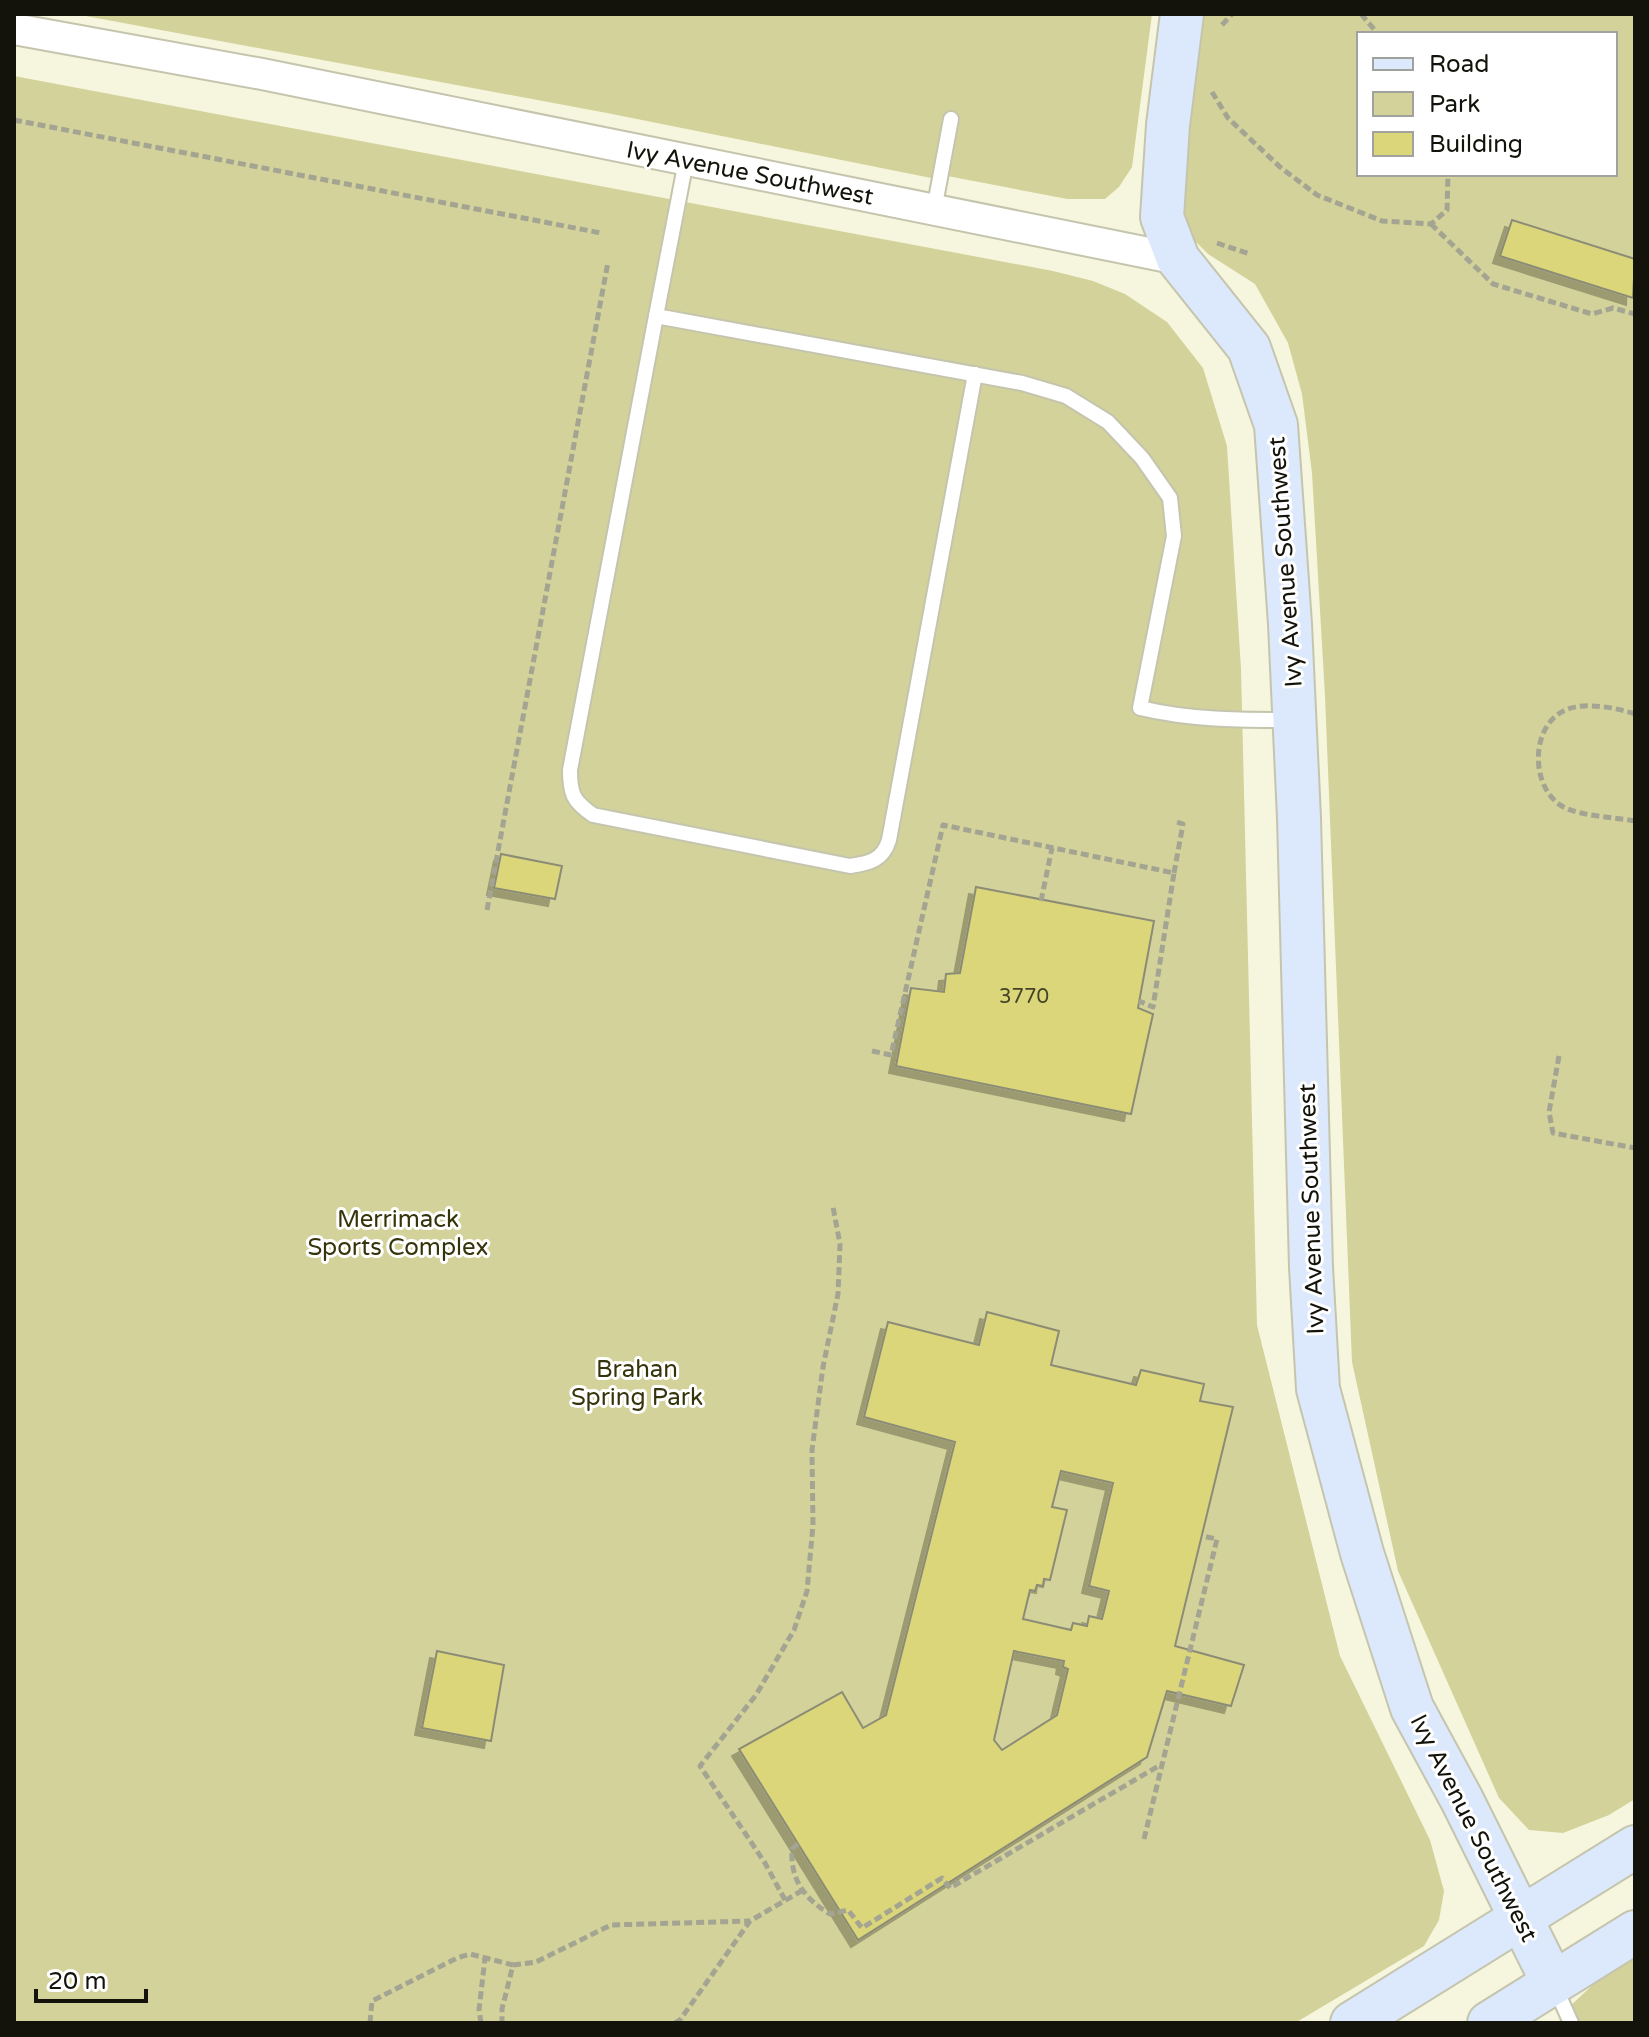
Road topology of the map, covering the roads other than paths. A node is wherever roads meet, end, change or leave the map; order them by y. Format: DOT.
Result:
graph roads {
  1 [pos="1200,21"];
  2 [pos="14,29"];
  3 [pos="951,119"];
  4 [pos="686,161"];
  5 [pos="934,210"];
  6 [pos="1178,259"];
  7 [pos="656,316"];
  8 [pos="975,374"];
  9 [pos="1294,719"];
  10 [pos="1635,1847"];
  11 [pos="1519,1918"];
  12 [pos="1635,1932"];
  13 [pos="1553,1983"];
  14 [pos="1352,2023"];
  15 [pos="1489,2023"];
  16 [pos="1571,2023"];
  1 -- 6 [label="street"];
  2 -- 4 [label="street, Ivy Avenue Southwest"];
  3 -- 5 [label="lane"];
  4 -- 5 [label="street, Ivy Avenue Southwest"];
  4 -- 7 [label="lane"];
  5 -- 6 [label="street, Ivy Avenue Southwest"];
  6 -- 9 [label="street, Ivy Avenue Southwest"];
  7 -- 8 [label="lane"];
  7 -- 8 [label="lane"];
  8 -- 9 [label="lane"];
  9 -- 11 [label="street, Ivy Avenue Southwest"];
  10 -- 11 [label="street"];
  11 -- 13 [label="street, Ivy Avenue Southwest"];
  11 -- 14 [label="street"];
  12 -- 13 [label="street"];
  13 -- 15 [label="street"];
  13 -- 16 [label="lane"];
}
